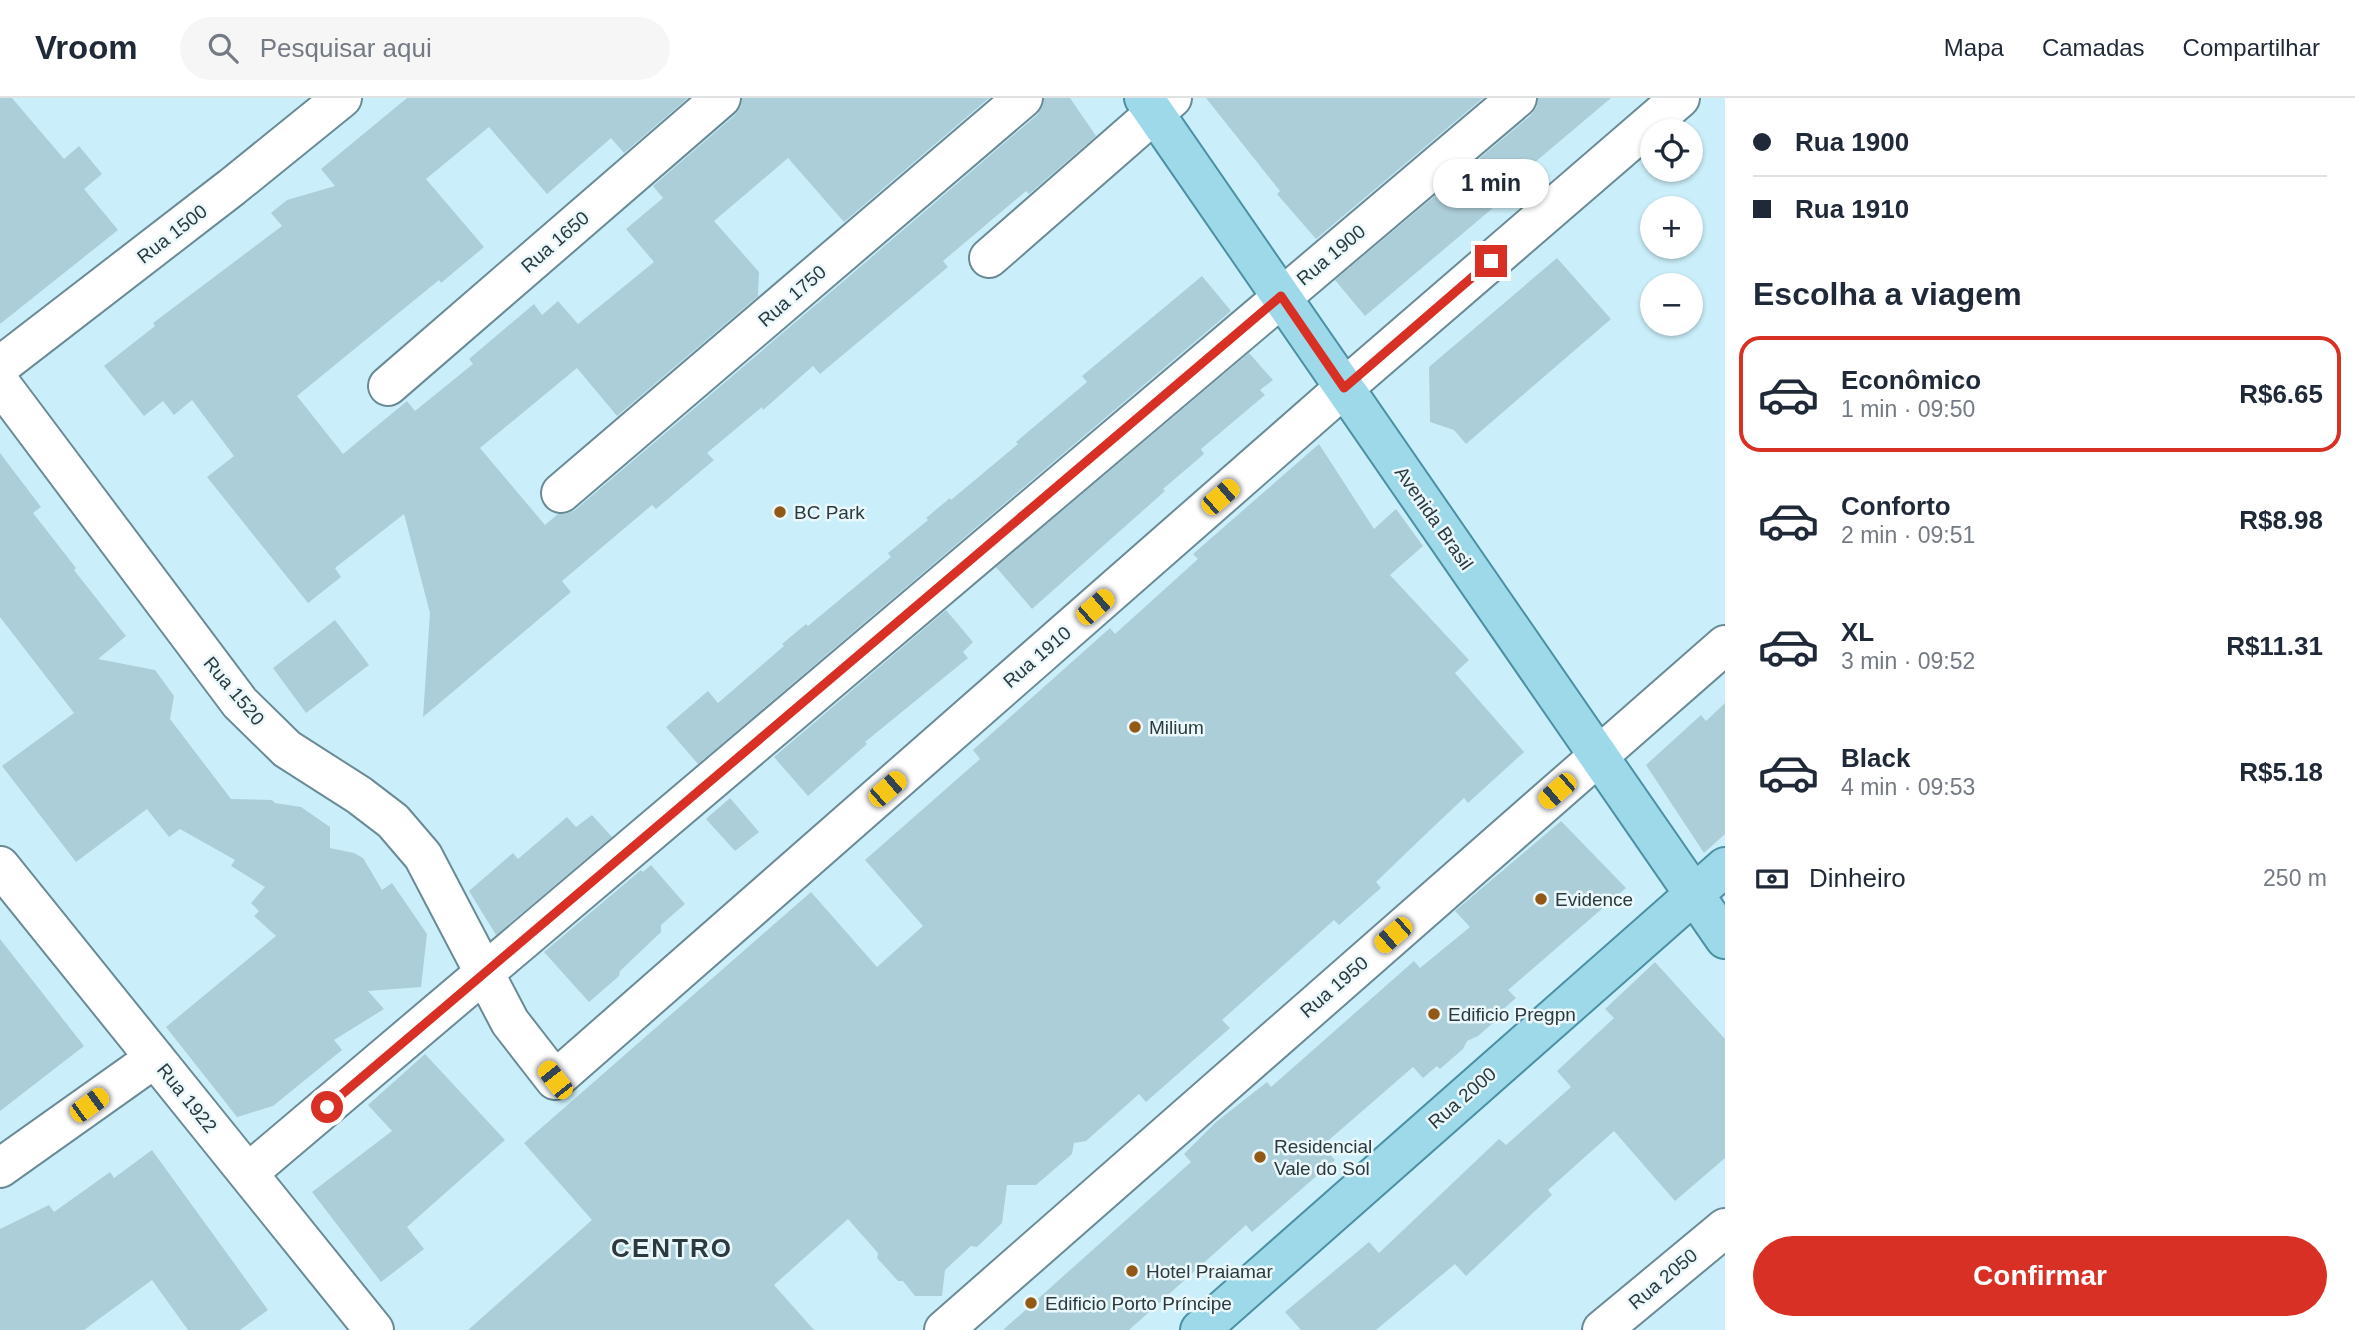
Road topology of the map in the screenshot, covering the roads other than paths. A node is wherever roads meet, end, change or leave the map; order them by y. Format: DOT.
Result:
graph roads {
  1 [pos="342,98"];
  2 [pos="721,98"];
  3 [pos="1023,98"];
  4 [pos="1517,98"];
  5 [pos="1680,98"];
  6 [pos="1157,103"];
  7 [pos="989,258"];
  8 [pos="1281,296"];
  9 [pos="0,366"];
  10 [pos="0,383"];
  11 [pos="388,386"];
  12 [pos="1344,388"];
  13 [pos="561,493"];
  14 [pos="1725,645"];
  15 [pos="1598,755"];
  16 [pos="0,866"];
  17 [pos="1725,867"];
  18 [pos="1694,894"];
  19 [pos="1725,939"];
  20 [pos="484,975"];
  21 [pos="155,1058"];
  22 [pos="0,1168"];
  23 [pos="248,1173"];
  24 [pos="1725,1228"];
  25 [pos="366,1327"];
  26 [pos="944,1330"];
  27 [pos="1200,1330"];
  28 [pos="1602,1330"];
  1 -- 9 [label="street, Rua 1500"];
  2 -- 11 [label="street, Rua 1650"];
  3 -- 13 [label="street, Rua 1750"];
  4 -- 8 [label="street, Rua 1900"];
  5 -- 12 [label="street, Rua 1910"];
  6 -- 7 [label="street"];
  6 -- 8 [label="main road, Avenida Brasil"];
  8 -- 12 [label="main road, Avenida Brasil"];
  8 -- 20 [label="street, Rua 1900"];
  10 -- 20 [label="street, Rua 1520"];
  12 -- 15 [label="main road, Avenida Brasil"];
  12 -- 20 [label="street, Rua 1910"];
  14 -- 15 [label="street, Rua 1950"];
  15 -- 18 [label="main road, Avenida Brasil"];
  15 -- 26 [label="street, Rua 1950"];
  16 -- 21 [label="street, Rua 1922"];
  17 -- 18 [label="main road, Rua 2000"];
  18 -- 19 [label="main road, Avenida Brasil"];
  18 -- 27 [label="main road, Rua 2000"];
  20 -- 23 [label="street, Rua 1900"];
  21 -- 22 [label="street"];
  21 -- 23 [label="street, Rua 1922"];
  23 -- 25 [label="street, Rua 1922"];
  24 -- 28 [label="street, Rua 2050"];
}
